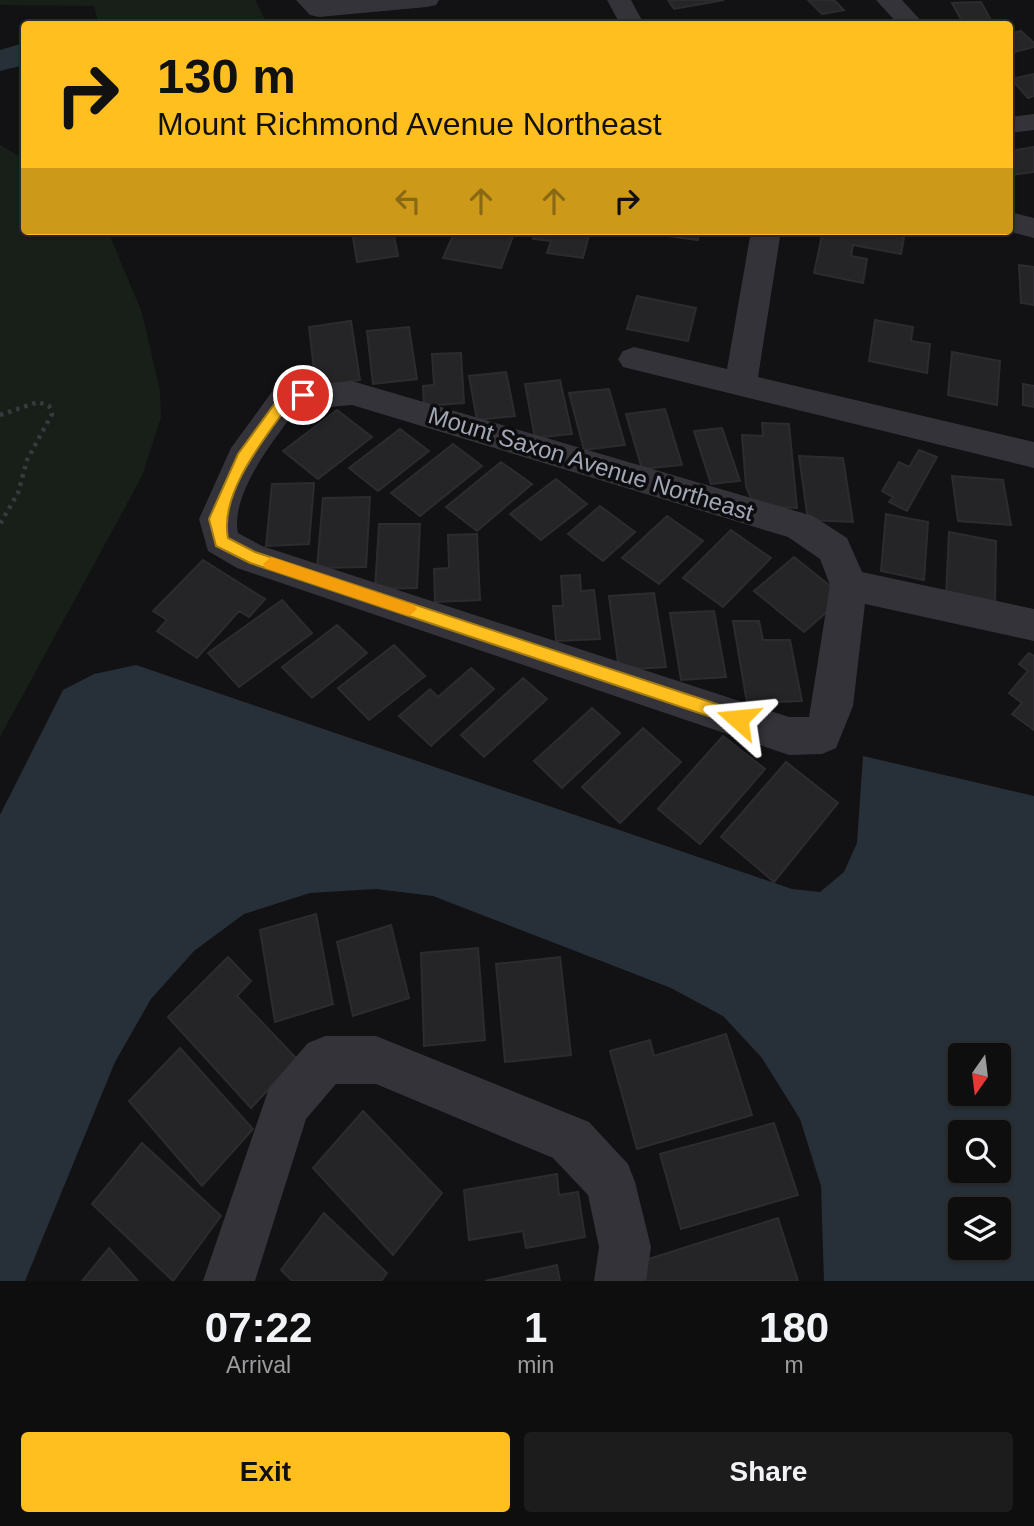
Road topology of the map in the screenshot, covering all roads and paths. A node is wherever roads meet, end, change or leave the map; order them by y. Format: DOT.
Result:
graph roads {
  1 [pos="427,0"];
  2 [pos="619,0"];
  3 [pos="888,0"];
  4 [pos="384,2"];
  5 [pos="328,5"];
  6 [pos="630,21"];
  7 [pos="909,21"];
  8 [pos="1034,122"];
  9 [pos="1013,125"];
  10 [pos="1013,223"];
  11 [pos="1034,228"];
  12 [pos="765,235"];
  13 [pos="634,359"];
  14 [pos="741,383"];
  15 [pos="0,415"];
  16 [pos="1034,455"];
  17 [pos="0,524"];
  18 [pos="849,585"];
  19 [pos="1034,625"];
  20 [pos="229,1281"];
  21 [pos="620,1281"];
  1 -- 4 [label="street"];
  2 -- 6 [label="street"];
  3 -- 7 [label="street"];
  4 -- 5 [label="street"];
  8 -- 9 [label="street"];
  10 -- 11 [label="street"];
  12 -- 14 [label="street"];
  13 -- 14 [label="street"];
  14 -- 16 [label="street"];
  15 -- 17 [label="path"];
  18 -- 18 [label="street, Mount Saxon Avenue Northeast"];
  18 -- 19 [label="street"];
  20 -- 21 [label="street"];
}
